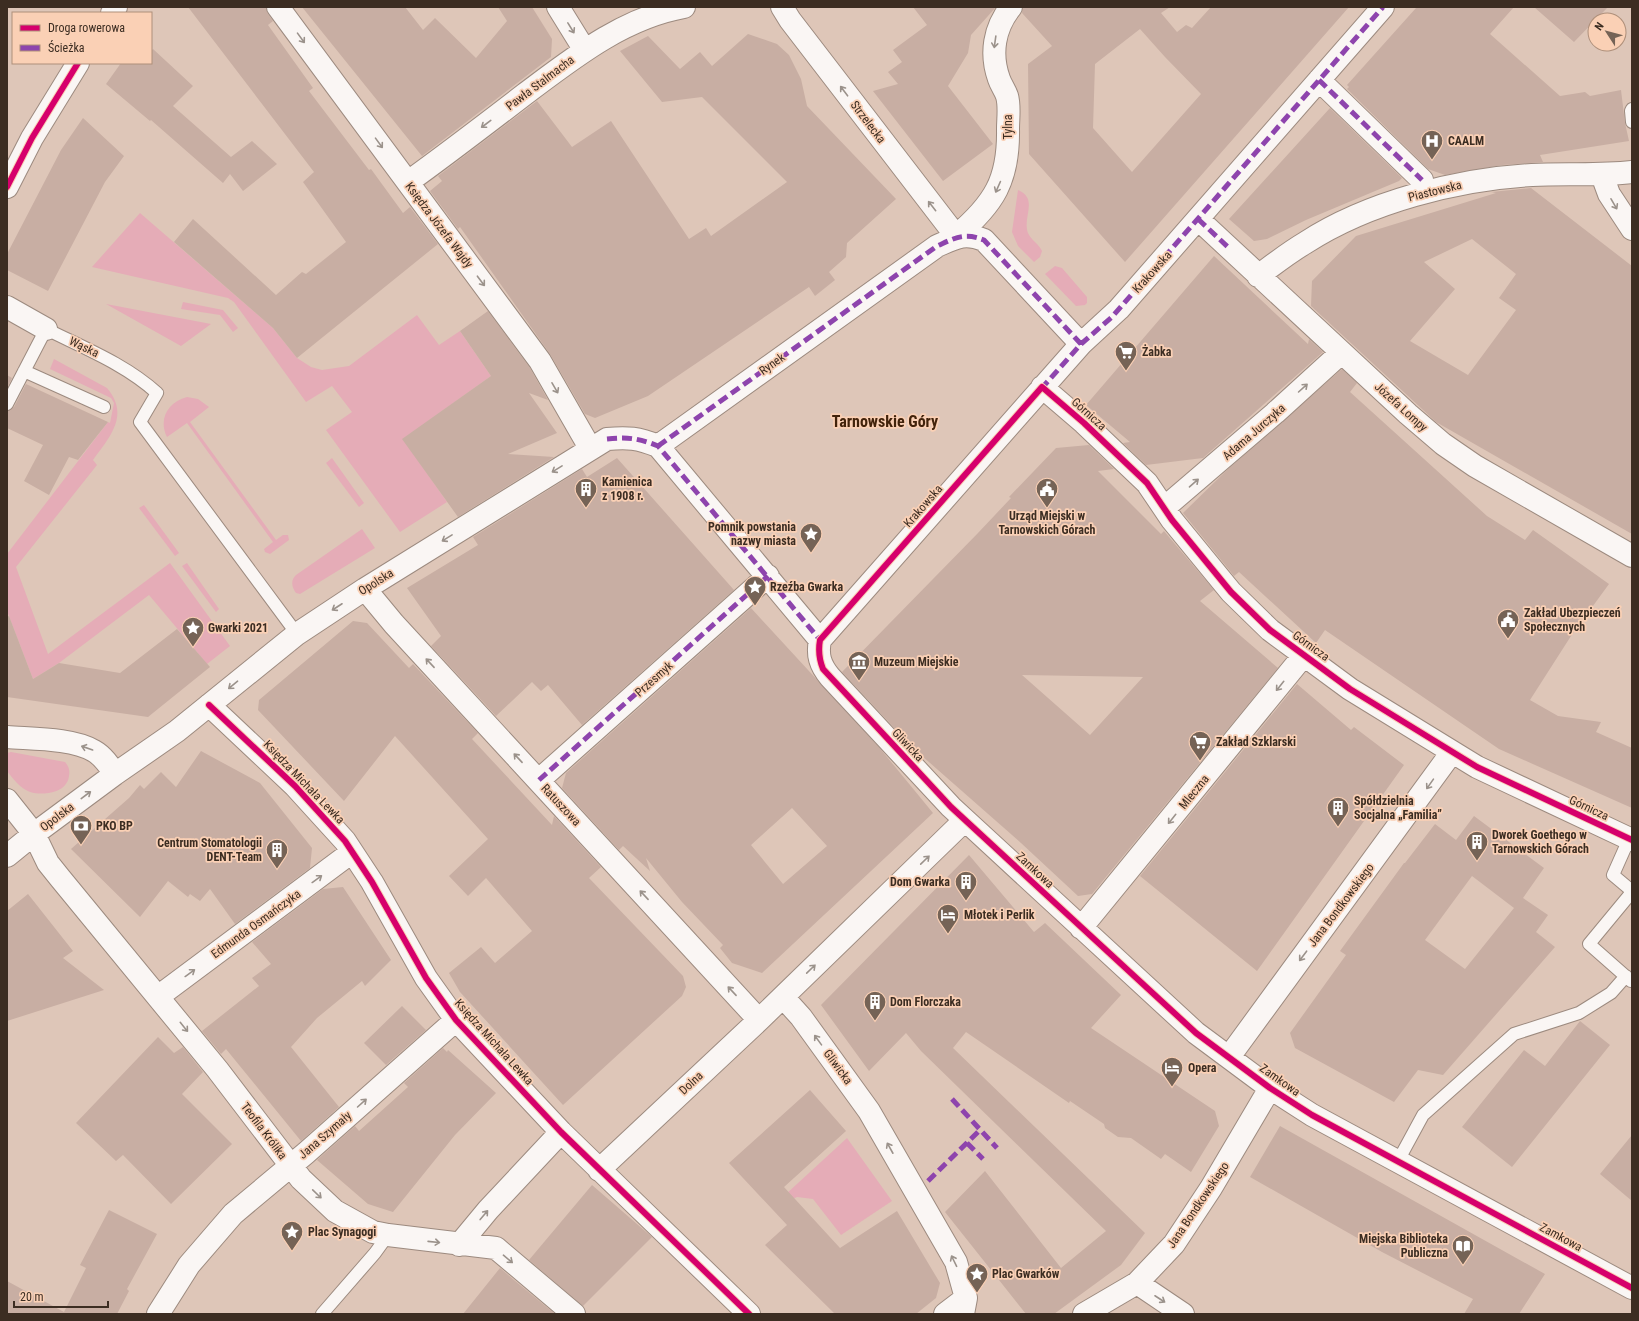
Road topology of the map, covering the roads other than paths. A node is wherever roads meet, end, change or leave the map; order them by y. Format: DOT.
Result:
graph roads {
  1 [pos="278,7"];
  2 [pos="558,7"];
  3 [pos="684,7"];
  4 [pos="782,7"];
  5 [pos="1011,7"];
  6 [pos="1383,7"];
  7 [pos="584,50"];
  8 [pos="77,64"];
  9 [pos="1319,80"];
  10 [pos="1632,109"];
  11 [pos="1632,122"];
  12 [pos="1632,172"];
  13 [pos="1602,175"];
  14 [pos="1422,180"];
  15 [pos="408,182"];
  16 [pos="7,187"];
  17 [pos="1198,219"];
  18 [pos="1632,229"];
  19 [pos="956,236"];
  20 [pos="1258,276"];
  21 [pos="7,308"];
  22 [pos="46,329"];
  23 [pos="1081,344"];
  24 [pos="1341,353"];
  25 [pos="24,371"];
  26 [pos="1042,387"];
  27 [pos="7,404"];
  28 [pos="104,407"];
  29 [pos="599,444"];
  30 [pos="658,446"];
  31 [pos="1164,508"];
  32 [pos="1632,556"];
  33 [pos="768,576"];
  34 [pos="365,588"];
  35 [pos="296,634"];
  36 [pos="820,640"];
  37 [pos="1304,655"];
  38 [pos="209,705"];
  39 [pos="7,737"];
  40 [pos="1452,752"];
  41 [pos="115,774"];
  42 [pos="539,780"];
  43 [pos="7,800"];
  44 [pos="965,820"];
  45 [pos="34,834"];
  46 [pos="1631,840"];
  47 [pos="352,852"];
  48 [pos="7,856"];
  49 [pos="1632,891"];
  50 [pos="1082,928"];
  51 [pos="1629,979"];
  52 [pos="159,996"];
  53 [pos="782,996"];
  54 [pos="456,1020"];
  55 [pos="759,1020"];
  56 [pos="1229,1057"];
  57 [pos="1270,1088"];
  58 [pos="561,1132"];
  59 [pos="1398,1161"];
  60 [pos="290,1166"];
  61 [pos="599,1170"];
  62 [pos="388,1236"];
  63 [pos="459,1245"];
  64 [pos="1137,1283"];
  65 [pos="1632,1288"];
  66 [pos="964,1306"];
  67 [pos="160,1313"];
  68 [pos="322,1314"];
  69 [pos="574,1314"];
  70 [pos="749,1314"];
  71 [pos="946,1314"];
  72 [pos="1084,1314"];
  73 [pos="1183,1314"];
  1 -- 15 [label="street, Księdza Józefa Wajdy, one-way"];
  2 -- 7 [label="street, one-way"];
  3 -- 7 [label="street, Pawła Stalmacha"];
  19 -- 4 [label="street, Strzelecka, one-way"];
  5 -- 19 [label="street, Tylna, one-way"];
  6 -- 9 [label="street, Krakowska"];
  7 -- 15 [label="street, Pawła Stalmacha, one-way"];
  8 -- 16 [label="street"];
  9 -- 14 [label="street"];
  9 -- 17 [label="street, Krakowska"];
  10 -- 11 [label="lane"];
  12 -- 13 [label="street, Piastowska"];
  13 -- 18 [label="street, one-way"];
  13 -- 20 [label="street, Piastowska"];
  15 -- 29 [label="street, Księdza Józefa Wajdy, one-way"];
  17 -- 20 [label="street, Józefa Lompy"];
  17 -- 23 [label="street, Krakowska"];
  19 -- 23 [label="street"];
  19 -- 30 [label="street, Rynek"];
  20 -- 24 [label="street, Józefa Lompy"];
  21 -- 22 [label="street, Wąska"];
  22 -- 25 [label="lane"];
  22 -- 35 [label="lane, Wąska"];
  23 -- 26 [label="street, Krakowska"];
  31 -- 24 [label="street, Adama Jurczyka, one-way"];
  24 -- 32 [label="street, Józefa Lompy"];
  25 -- 27 [label="lane"];
  25 -- 28 [label="lane"];
  26 -- 31 [label="street, Górnicza"];
  26 -- 36 [label="street, Krakowska"];
  29 -- 30 [label="street, Opolska"];
  29 -- 34 [label="street, Opolska, one-way"];
  30 -- 33 [label="street"];
  31 -- 37 [label="street, Górnicza"];
  33 -- 36 [label="street"];
  33 -- 42 [label="street, Przesmyk"];
  34 -- 35 [label="street, Opolska, one-way"];
  42 -- 34 [label="street, Ratuszowa, one-way"];
  35 -- 38 [label="street, Opolska, one-way"];
  36 -- 44 [label="street, Gliwicka"];
  37 -- 40 [label="street, Górnicza"];
  37 -- 50 [label="street, Mleczna, one-way"];
  38 -- 41 [label="street, Opolska"];
  38 -- 47 [label="street, Księdza Michała Lewka"];
  41 -- 39 [label="street, one-way"];
  40 -- 46 [label="street, Górnicza"];
  40 -- 56 [label="street, Jana Bondkowskiego, one-way"];
  45 -- 41 [label="street, Opolska, one-way"];
  55 -- 42 [label="street, Ratuszowa, one-way"];
  43 -- 45 [label="street, Opolska"];
  44 -- 50 [label="street, Zamkowa"];
  53 -- 44 [label="street, one-way"];
  45 -- 48 [label="street"];
  45 -- 52 [label="street, Teofila Królika"];
  46 -- 49 [label="lane"];
  52 -- 47 [label="street, Edmunda Osmańczyka, one-way"];
  47 -- 54 [label="street, Księdza Michała Lewka"];
  49 -- 51 [label="lane"];
  50 -- 56 [label="street, Zamkowa"];
  51 -- 59 [label="lane"];
  52 -- 60 [label="street, Teofila Królika, one-way"];
  53 -- 55 [label="street, Dolna"];
  66 -- 53 [label="street, Gliwicka, one-way"];
  54 -- 58 [label="street, Księdza Michała Lewka"];
  60 -- 54 [label="street, Jana Szymały, one-way"];
  55 -- 61 [label="street, Dolna"];
  56 -- 57 [label="street, Zamkowa"];
  57 -- 59 [label="street, Zamkowa"];
  57 -- 64 [label="street, Jana Bondkowskiego"];
  58 -- 61 [label="street, Księdza Michała Lewka"];
  63 -- 58 [label="street, one-way"];
  59 -- 65 [label="street, Zamkowa"];
  60 -- 62 [label="street, Teofila Królika, one-way"];
  60 -- 67 [label="street, Jana Szymały"];
  61 -- 70 [label="street, Księdza Michała Lewka"];
  62 -- 63 [label="street, Teofila Królika, one-way"];
  62 -- 68 [label="lane"];
  63 -- 69 [label="street, Teofila Królika, one-way"];
  64 -- 72 [label="street, Jana Bondkowskiego"];
  64 -- 73 [label="street, one-way"];
  66 -- 71 [label="street, Gliwicka"];
}
